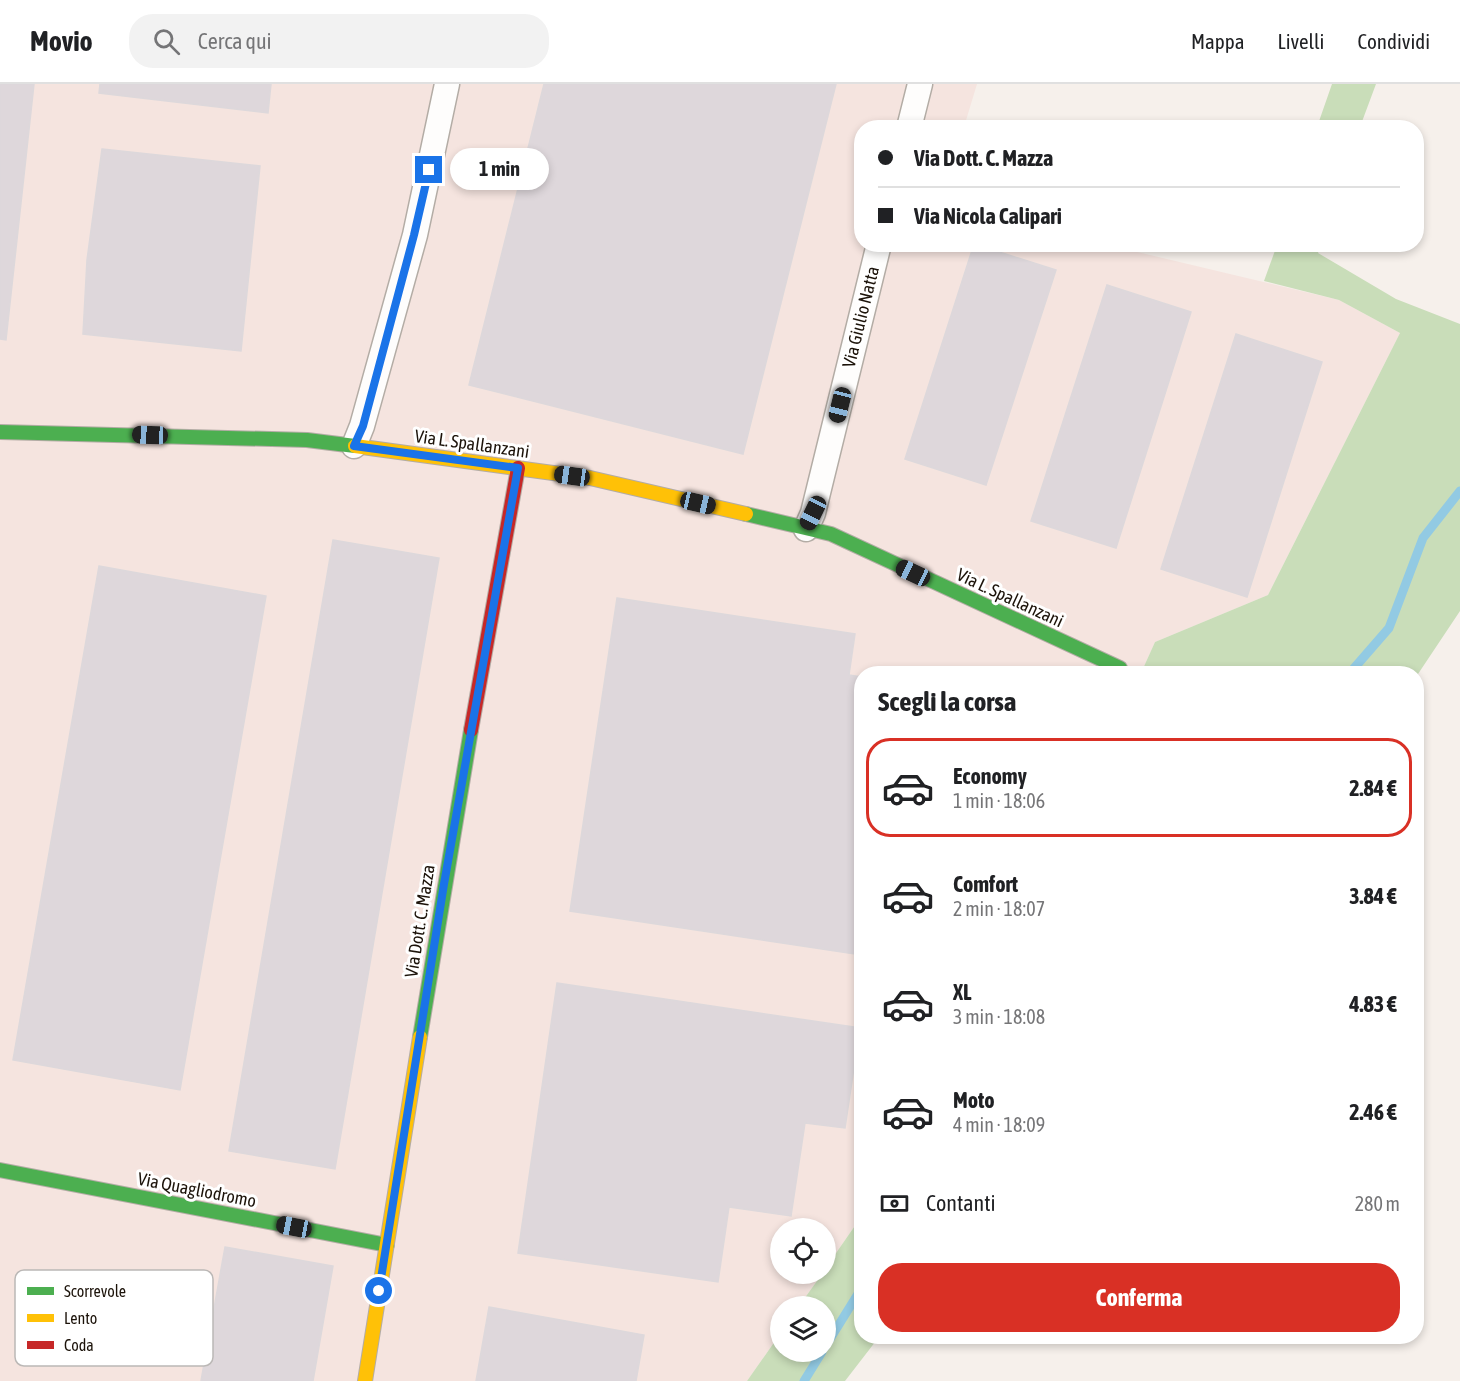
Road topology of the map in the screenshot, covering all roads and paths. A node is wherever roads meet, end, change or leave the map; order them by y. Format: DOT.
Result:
graph roads {
  1 [pos="447,84"];
  2 [pos="920,84"];
  3 [pos="911,120"];
  4 [pos="877,252"];
  5 [pos="0,432"];
  6 [pos="354,446"];
  7 [pos="518,468"];
  8 [pos="806,529"];
  9 [pos="1116,666"];
  10 [pos="0,1170"];
  11 [pos="387,1245"];
  12 [pos="365,1381"];
  1 -- 6 [label="street"];
  2 -- 3 [label="street"];
  4 -- 8 [label="street, Via Giulio Natta"];
  5 -- 6 [label="street, Via L. Spallanzani"];
  6 -- 7 [label="street, Via L. Spallanzani"];
  7 -- 8 [label="street, Via L. Spallanzani"];
  7 -- 11 [label="street, Via Dott. C. Mazza"];
  8 -- 9 [label="street, Via L. Spallanzani"];
  10 -- 11 [label="street, Via Quagliodromo"];
  11 -- 12 [label="street, Via Dott. C. Mazza"];
}
